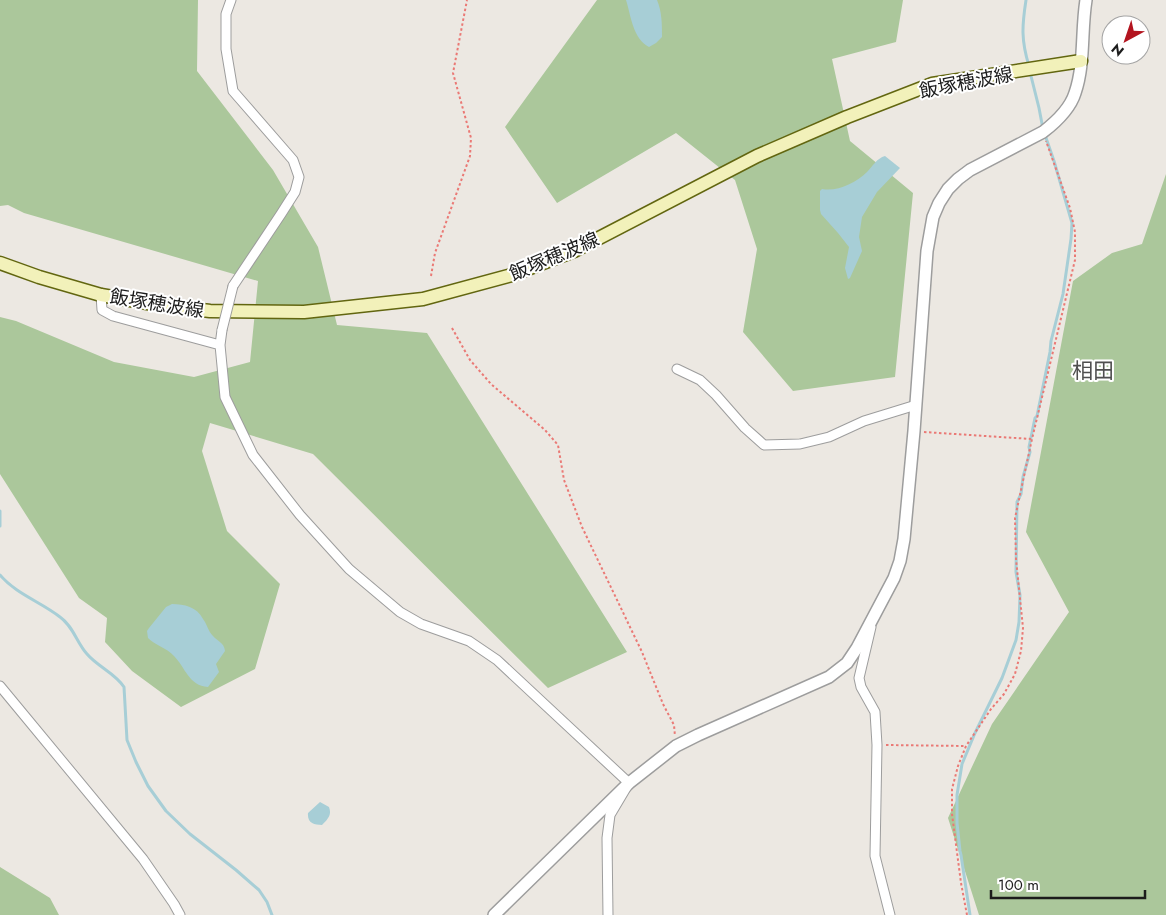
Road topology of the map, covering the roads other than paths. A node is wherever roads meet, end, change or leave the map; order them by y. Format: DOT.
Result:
graph roads {
  1 [pos="231,0"];
  2 [pos="1086,0"];
  3 [pos="1082,61"];
  4 [pos="0,263"];
  5 [pos="101,295"];
  6 [pos="220,345"];
  7 [pos="677,369"];
  8 [pos="916,405"];
  9 [pos="874,617"];
  10 [pos="0,686"];
  11 [pos="629,783"];
  12 [pos="180,915"];
  13 [pos="494,915"];
  14 [pos="608,915"];
  15 [pos="890,915"];
  1 -- 6 [label="street, bridge"];
  2 -- 3 [label="street"];
  3 -- 5 [label="main road, 飯塚穂波線"];
  3 -- 8 [label="street"];
  4 -- 5 [label="main road, 飯塚穂波線"];
  5 -- 6 [label="street"];
  6 -- 11 [label="street"];
  7 -- 8 [label="street"];
  8 -- 9 [label="street"];
  9 -- 11 [label="street"];
  9 -- 15 [label="street"];
  10 -- 12 [label="street"];
  11 -- 13 [label="street"];
  11 -- 14 [label="street"];
}
